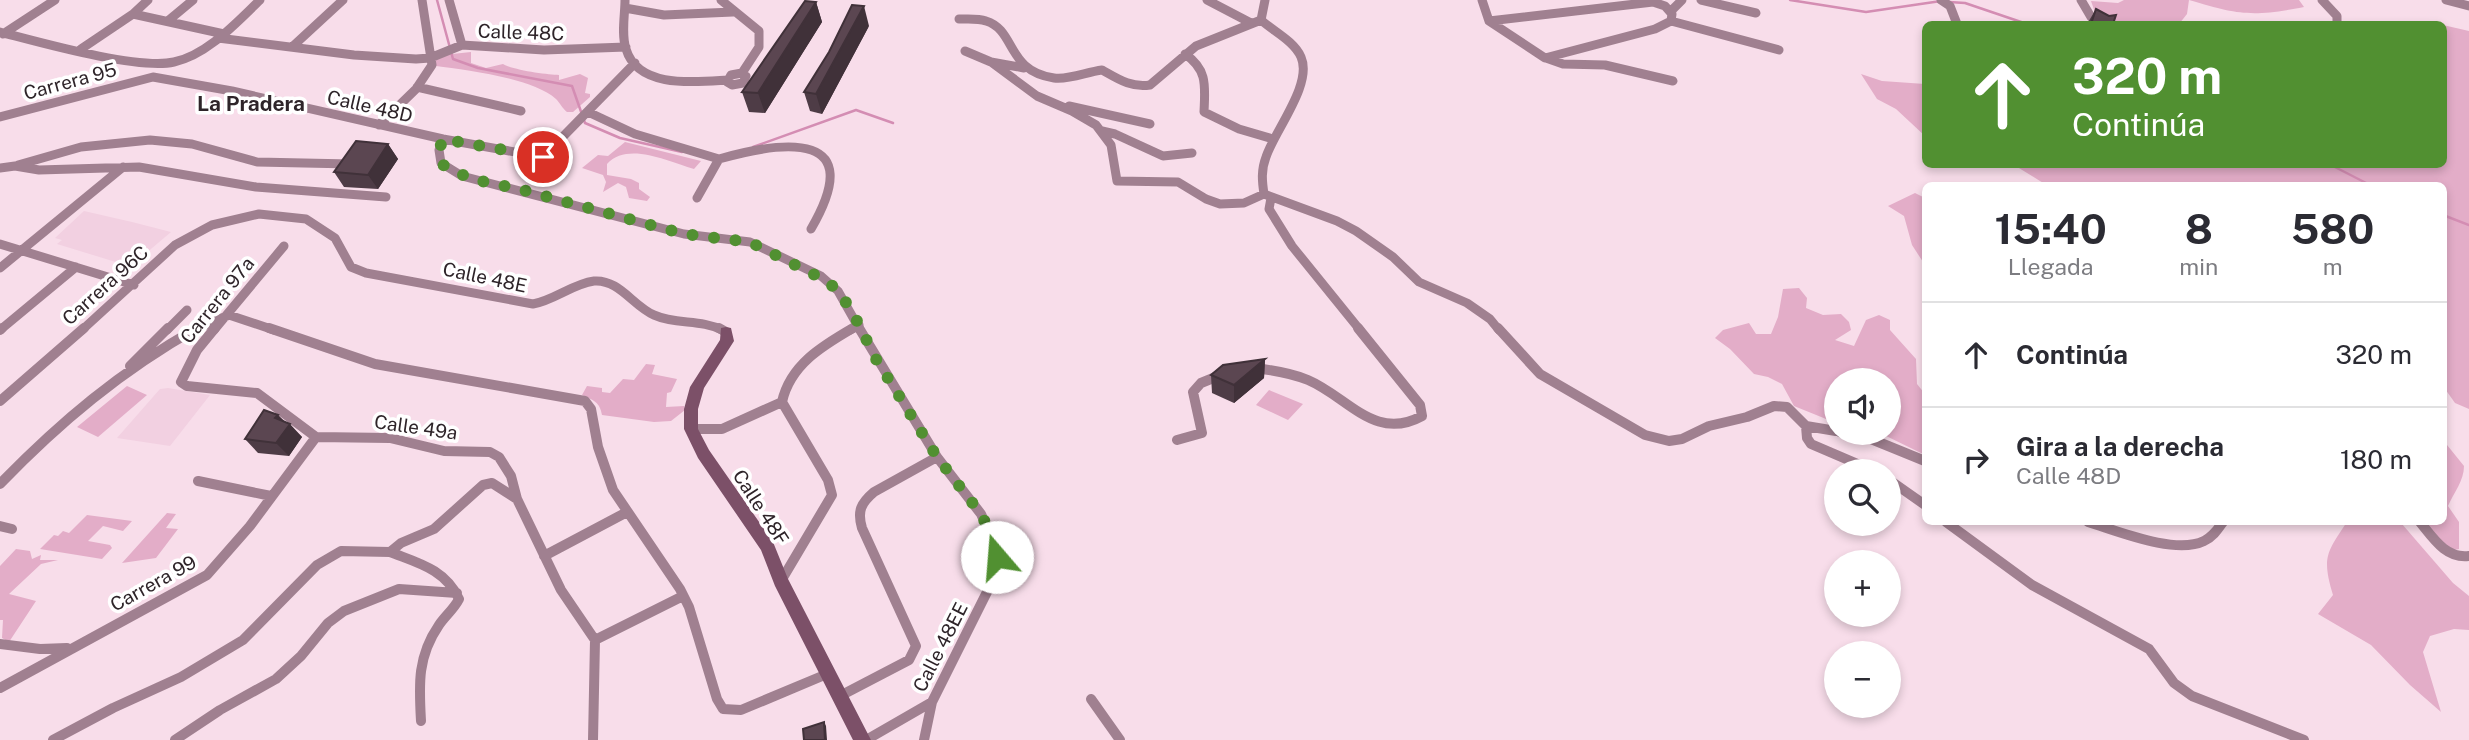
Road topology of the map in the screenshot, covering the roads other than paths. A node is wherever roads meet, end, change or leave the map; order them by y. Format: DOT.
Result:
graph roads {
  1 [pos="55,0"];
  2 [pos="148,0"];
  3 [pos="193,0"];
  4 [pos="260,0"];
  5 [pos="343,0"];
  6 [pos="422,0"];
  7 [pos="449,0"];
  8 [pos="721,0"];
  9 [pos="1207,0"];
  10 [pos="1265,0"];
  11 [pos="1482,0"];
  12 [pos="1682,0"];
  13 [pos="1701,0"];
  14 [pos="1941,0"];
  15 [pos="2081,0"];
  16 [pos="2322,0"];
  17 [pos="2446,0"];
  18 [pos="625,4"];
  19 [pos="1595,4"];
  20 [pos="2469,6"];
  21 [pos="1671,11"];
  22 [pos="733,12"];
  23 [pos="1756,13"];
  24 [pos="132,14"];
  25 [pos="960,19"];
  26 [pos="169,20"];
  27 [pos="1256,21"];
  28 [pos="1489,21"];
  29 [pos="1671,21"];
  30 [pos="1956,21"];
  31 [pos="2097,21"];
  32 [pos="2337,21"];
  33 [pos="2,34"];
  34 [pos="222,36"];
  35 [pos="461,46"];
  36 [pos="292,47"];
  37 [pos="626,47"];
  38 [pos="81,49"];
  39 [pos="1779,50"];
  40 [pos="965,51"];
  41 [pos="1185,54"];
  42 [pos="433,57"];
  43 [pos="1545,58"];
  44 [pos="991,62"];
  45 [pos="635,63"];
  46 [pos="1024,68"];
  47 [pos="148,77"];
  48 [pos="1673,81"];
  49 [pos="416,87"];
  50 [pos="1051,102"];
  51 [pos="521,111"];
  52 [pos="587,113"];
  53 [pos="0,117"];
  54 [pos="1150,124"];
  55 [pos="379,125"];
  56 [pos="1102,131"];
  57 [pos="443,139"];
  58 [pos="1273,139"];
  59 [pos="1192,153"];
  60 [pos="719,159"];
  61 [pos="15,166"];
  62 [pos="0,167"];
  63 [pos="122,167"];
  64 [pos="345,173"];
  65 [pos="339,183"];
  66 [pos="332,192"];
  67 [pos="1268,196"];
  68 [pos="386,197"];
  69 [pos="697,198"];
  70 [pos="246,215"];
  71 [pos="811,229"];
  72 [pos="0,244"];
  73 [pos="284,246"];
  74 [pos="22,251"];
  75 [pos="76,267"];
  76 [pos="0,268"];
  77 [pos="135,285"];
  78 [pos="187,310"];
  79 [pos="229,315"];
  80 [pos="859,325"];
  81 [pos="0,330"];
  82 [pos="726,332"];
  83 [pos="118,379"];
  84 [pos="0,401"];
  85 [pos="782,402"];
  86 [pos="1806,426"];
  87 [pos="691,429"];
  88 [pos="1824,429"];
  89 [pos="316,437"];
  90 [pos="1177,440"];
  91 [pos="1886,445"];
  92 [pos="937,457"];
  93 [pos="1846,459"];
  94 [pos="1922,460"];
  95 [pos="198,481"];
  96 [pos="0,484"];
  97 [pos="1901,487"];
  98 [pos="271,496"];
  99 [pos="517,499"];
  100 [pos="1922,503"];
  101 [pos="627,513"];
  102 [pos="1951,525"];
  103 [pos="2100,525"];
  104 [pos="2221,525"];
  105 [pos="2423,525"];
  106 [pos="0,526"];
  107 [pos="12,529"];
  108 [pos="390,552"];
  109 [pos="544,556"];
  110 [pos="2469,556"];
  111 [pos="781,581"];
  112 [pos="457,593"];
  113 [pos="683,596"];
  114 [pos="596,640"];
  115 [pos="0,644"];
  116 [pos="71,648"];
  117 [pos="827,674"];
  118 [pos="0,688"];
  119 [pos="838,697"];
  120 [pos="1091,699"];
  121 [pos="932,702"];
  122 [pos="421,721"];
  123 [pos="53,740"];
  124 [pos="175,740"];
  125 [pos="593,740"];
  126 [pos="864,740"];
  127 [pos="923,740"];
  128 [pos="1120,740"];
  129 [pos="2304,740"];
  1 -- 33 [label="street"];
  2 -- 24 [label="street"];
  3 -- 26 [label="street"];
  4 -- 34 [label="street"];
  5 -- 36 [label="street"];
  6 -- 42 [label="street"];
  7 -- 35 [label="street"];
  8 -- 22 [label="street"];
  9 -- 27 [label="street"];
  10 -- 27 [label="street"];
  11 -- 28 [label="street"];
  12 -- 21 [label="street"];
  13 -- 23 [label="street"];
  14 -- 30 [label="street"];
  15 -- 31 [label="street"];
  16 -- 32 [label="street"];
  17 -- 20 [label="street"];
  18 -- 22 [label="street"];
  18 -- 37 [label="street"];
  19 -- 21 [label="street"];
  19 -- 28 [label="street"];
  21 -- 29 [label="street"];
  22 -- 45 [label="street"];
  24 -- 26 [label="street, Calle 48C"];
  24 -- 38 [label="street"];
  25 -- 46 [label="street"];
  26 -- 34 [label="street, Calle 48C"];
  27 -- 41 [label="street"];
  27 -- 58 [label="street"];
  28 -- 43 [label="street"];
  29 -- 39 [label="street"];
  29 -- 43 [label="street"];
  33 -- 38 [label="street"];
  34 -- 36 [label="street, Calle 48C"];
  34 -- 38 [label="street"];
  35 -- 37 [label="street, Calle 48C"];
  35 -- 42 [label="street, Calle 48C"];
  36 -- 42 [label="street, Calle 48C"];
  37 -- 45 [label="street"];
  40 -- 44 [label="street"];
  41 -- 46 [label="street"];
  41 -- 58 [label="street"];
  42 -- 49 [label="street"];
  43 -- 48 [label="street"];
  44 -- 46 [label="street"];
  44 -- 50 [label="street"];
  45 -- 52 [label="street"];
  47 -- 53 [label="street, Carrera 95"];
  47 -- 55 [label="street, Calle 48D"];
  49 -- 51 [label="street"];
  49 -- 55 [label="street"];
  50 -- 54 [label="street"];
  50 -- 56 [label="street"];
  52 -- 57 [label="street, Calle 48D"];
  52 -- 60 [label="street"];
  55 -- 57 [label="street, Calle 48D"];
  56 -- 59 [label="street"];
  56 -- 67 [label="street"];
  57 -- 80 [label="street, Calle 48EE"];
  58 -- 67 [label="street"];
  60 -- 69 [label="street"];
  60 -- 71 [label="street"];
  61 -- 62 [label="street"];
  61 -- 63 [label="street"];
  61 -- 64 [label="street"];
  63 -- 66 [label="street"];
  63 -- 74 [label="street"];
  65 -- 66 [label="street"];
  66 -- 68 [label="street"];
  67 -- 86 [label="street"];
  67 -- 90 [label="street"];
  70 -- 77 [label="street, Carrera 96C"];
  70 -- 82 [label="street, Calle 48E"];
  72 -- 74 [label="street"];
  73 -- 79 [label="street, Carrera 97a"];
  74 -- 75 [label="street"];
  74 -- 76 [label="street"];
  75 -- 77 [label="street"];
  75 -- 81 [label="street"];
  77 -- 84 [label="street, Carrera 96C"];
  78 -- 83 [label="street"];
  79 -- 83 [label="street"];
  79 -- 89 [label="street, Carrera 97a"];
  79 -- 101 [label="street"];
  80 -- 85 [label="street"];
  80 -- 92 [label="street, Calle 48EE"];
  82 -- 87 [label="street"];
  83 -- 96 [label="street"];
  85 -- 87 [label="street"];
  85 -- 111 [label="street"];
  86 -- 88 [label="street"];
  86 -- 93 [label="street"];
  87 -- 111 [label="street, Calle 48F"];
  89 -- 98 [label="street, Carrera 99"];
  89 -- 99 [label="street, Calle 49a"];
  91 -- 94 [label="street"];
  92 -- 119 [label="street"];
  92 -- 121 [label="street, Calle 48EE"];
  95 -- 98 [label="street"];
  97 -- 100 [label="street"];
  98 -- 116 [label="street, Carrera 99"];
  99 -- 108 [label="street"];
  99 -- 109 [label="street, Calle 49a"];
  101 -- 109 [label="street"];
  101 -- 113 [label="street"];
  102 -- 129 [label="street"];
  103 -- 104 [label="street"];
  105 -- 110 [label="street"];
  106 -- 107 [label="street"];
  108 -- 112 [label="street"];
  108 -- 123 [label="street"];
  109 -- 114 [label="street, Calle 49a"];
  111 -- 117 [label="street, Calle 48F"];
  112 -- 122 [label="street"];
  112 -- 124 [label="street"];
  113 -- 114 [label="street"];
  113 -- 117 [label="street"];
  114 -- 125 [label="street"];
  115 -- 116 [label="street"];
  116 -- 118 [label="street, Carrera 99"];
  117 -- 119 [label="street, Calle 48F"];
  119 -- 126 [label="street, Calle 48F"];
  120 -- 128 [label="street"];
  121 -- 126 [label="street"];
  121 -- 127 [label="street, Calle 48EE"];
}
